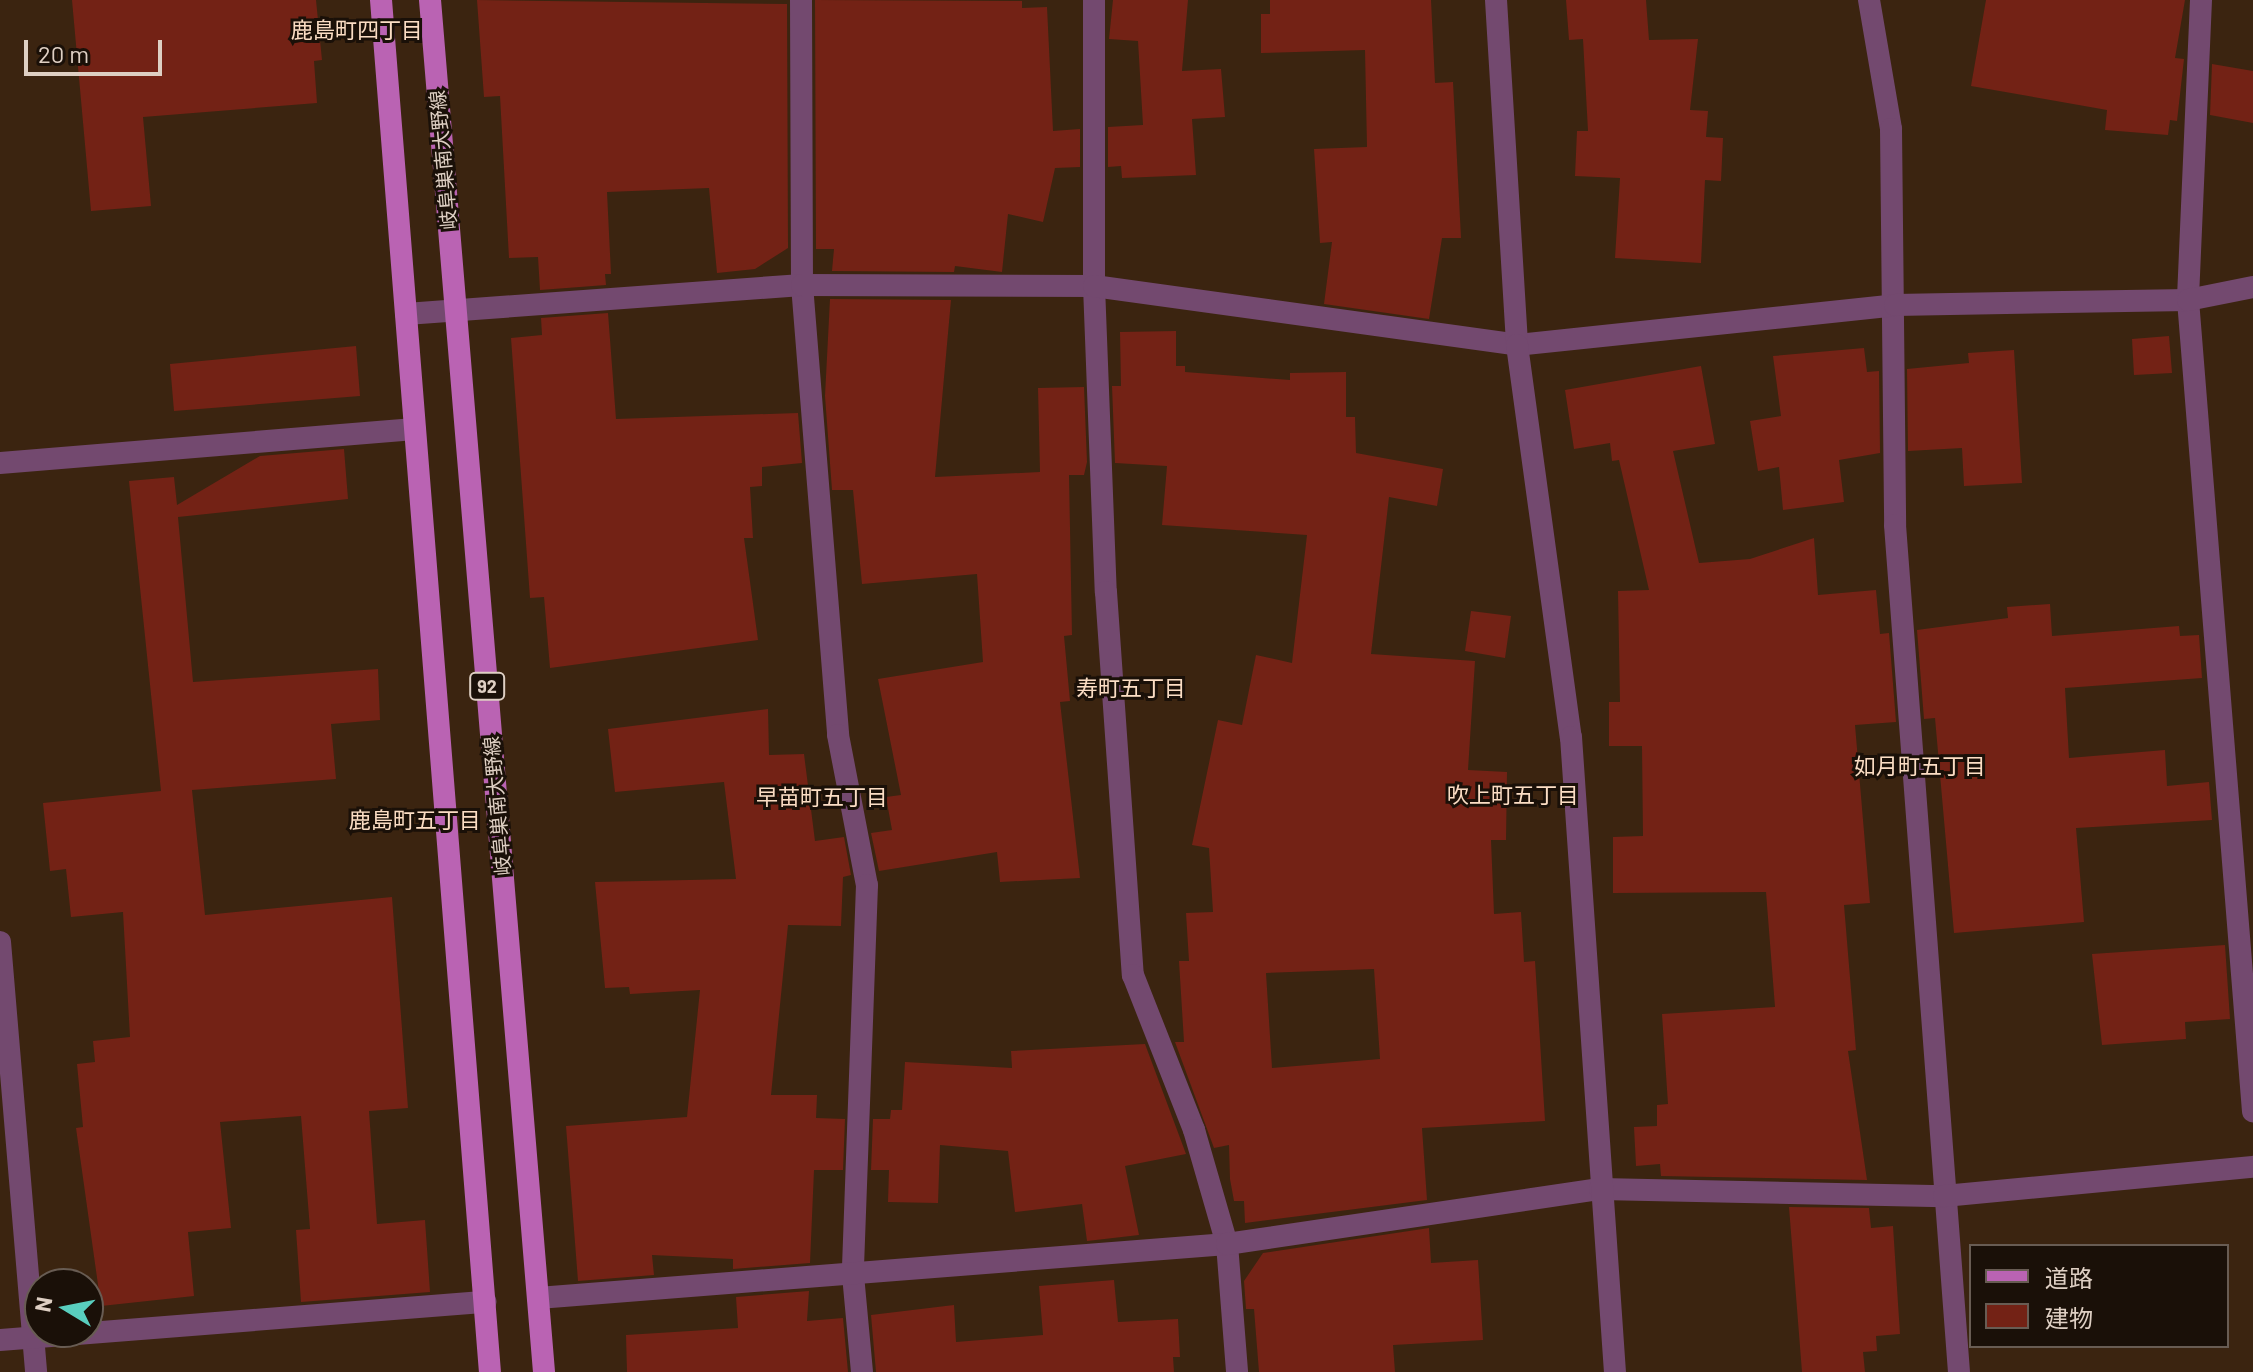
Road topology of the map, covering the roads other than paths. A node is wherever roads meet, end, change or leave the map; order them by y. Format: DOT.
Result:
graph roads {
  1 [pos="381,0"];
  2 [pos="430,0"];
  3 [pos="801,0"];
  4 [pos="1094,0"];
  5 [pos="1496,0"];
  6 [pos="1869,0"];
  7 [pos="2201,0"];
  8 [pos="802,285"];
  9 [pos="1094,286"];
  10 [pos="2253,287"];
  11 [pos="2188,300"];
  12 [pos="1895,305"];
  13 [pos="455,309"];
  14 [pos="406,314"];
  15 [pos="1517,345"];
  16 [pos="415,429"];
  17 [pos="0,463"];
  18 [pos="0,942"];
  19 [pos="2253,1111"];
  20 [pos="2253,1167"];
  21 [pos="1600,1189"];
  22 [pos="1944,1196"];
  23 [pos="1227,1244"];
  24 [pos="27,1268"];
  25 [pos="853,1275"];
  26 [pos="538,1298"];
  27 [pos="486,1302"];
  28 [pos="104,1332"];
  29 [pos="24,1338"];
  30 [pos="0,1340"];
  31 [pos="34,1348"];
  32 [pos="36,1372"];
  33 [pos="490,1372"];
  34 [pos="544,1372"];
  35 [pos="862,1372"];
  36 [pos="1237,1372"];
  37 [pos="1615,1372"];
  38 [pos="1959,1372"];
  1 -- 14 [label="main road"];
  2 -- 13 [label="main road, 岐阜巣南大野線 / 92"];
  3 -- 8 [label="street"];
  4 -- 9 [label="street"];
  5 -- 15 [label="street"];
  6 -- 12 [label="street"];
  7 -- 11 [label="street"];
  8 -- 9 [label="street"];
  8 -- 13 [label="street"];
  8 -- 25 [label="street"];
  9 -- 15 [label="street"];
  9 -- 23 [label="street"];
  10 -- 11 [label="street"];
  11 -- 12 [label="street"];
  11 -- 19 [label="street"];
  12 -- 15 [label="street"];
  12 -- 22 [label="street"];
  13 -- 14 [label="street"];
  13 -- 26 [label="main road, 岐阜巣南大野線 / 92"];
  14 -- 16 [label="main road"];
  15 -- 21 [label="street"];
  16 -- 17 [label="street"];
  16 -- 27 [label="main road"];
  18 -- 24 [label="street"];
  20 -- 22 [label="street"];
  21 -- 22 [label="street"];
  21 -- 23 [label="street"];
  21 -- 37 [label="street"];
  22 -- 38 [label="street"];
  23 -- 25 [label="street"];
  23 -- 36 [label="street"];
  25 -- 26 [label="street"];
  25 -- 35 [label="street"];
  26 -- 34 [label="main road, 岐阜巣南大野線 / 92"];
  27 -- 28 [label="street"];
  27 -- 33 [label="main road"];
  29 -- 30 [label="street"];
  31 -- 32 [label="street"];
}
